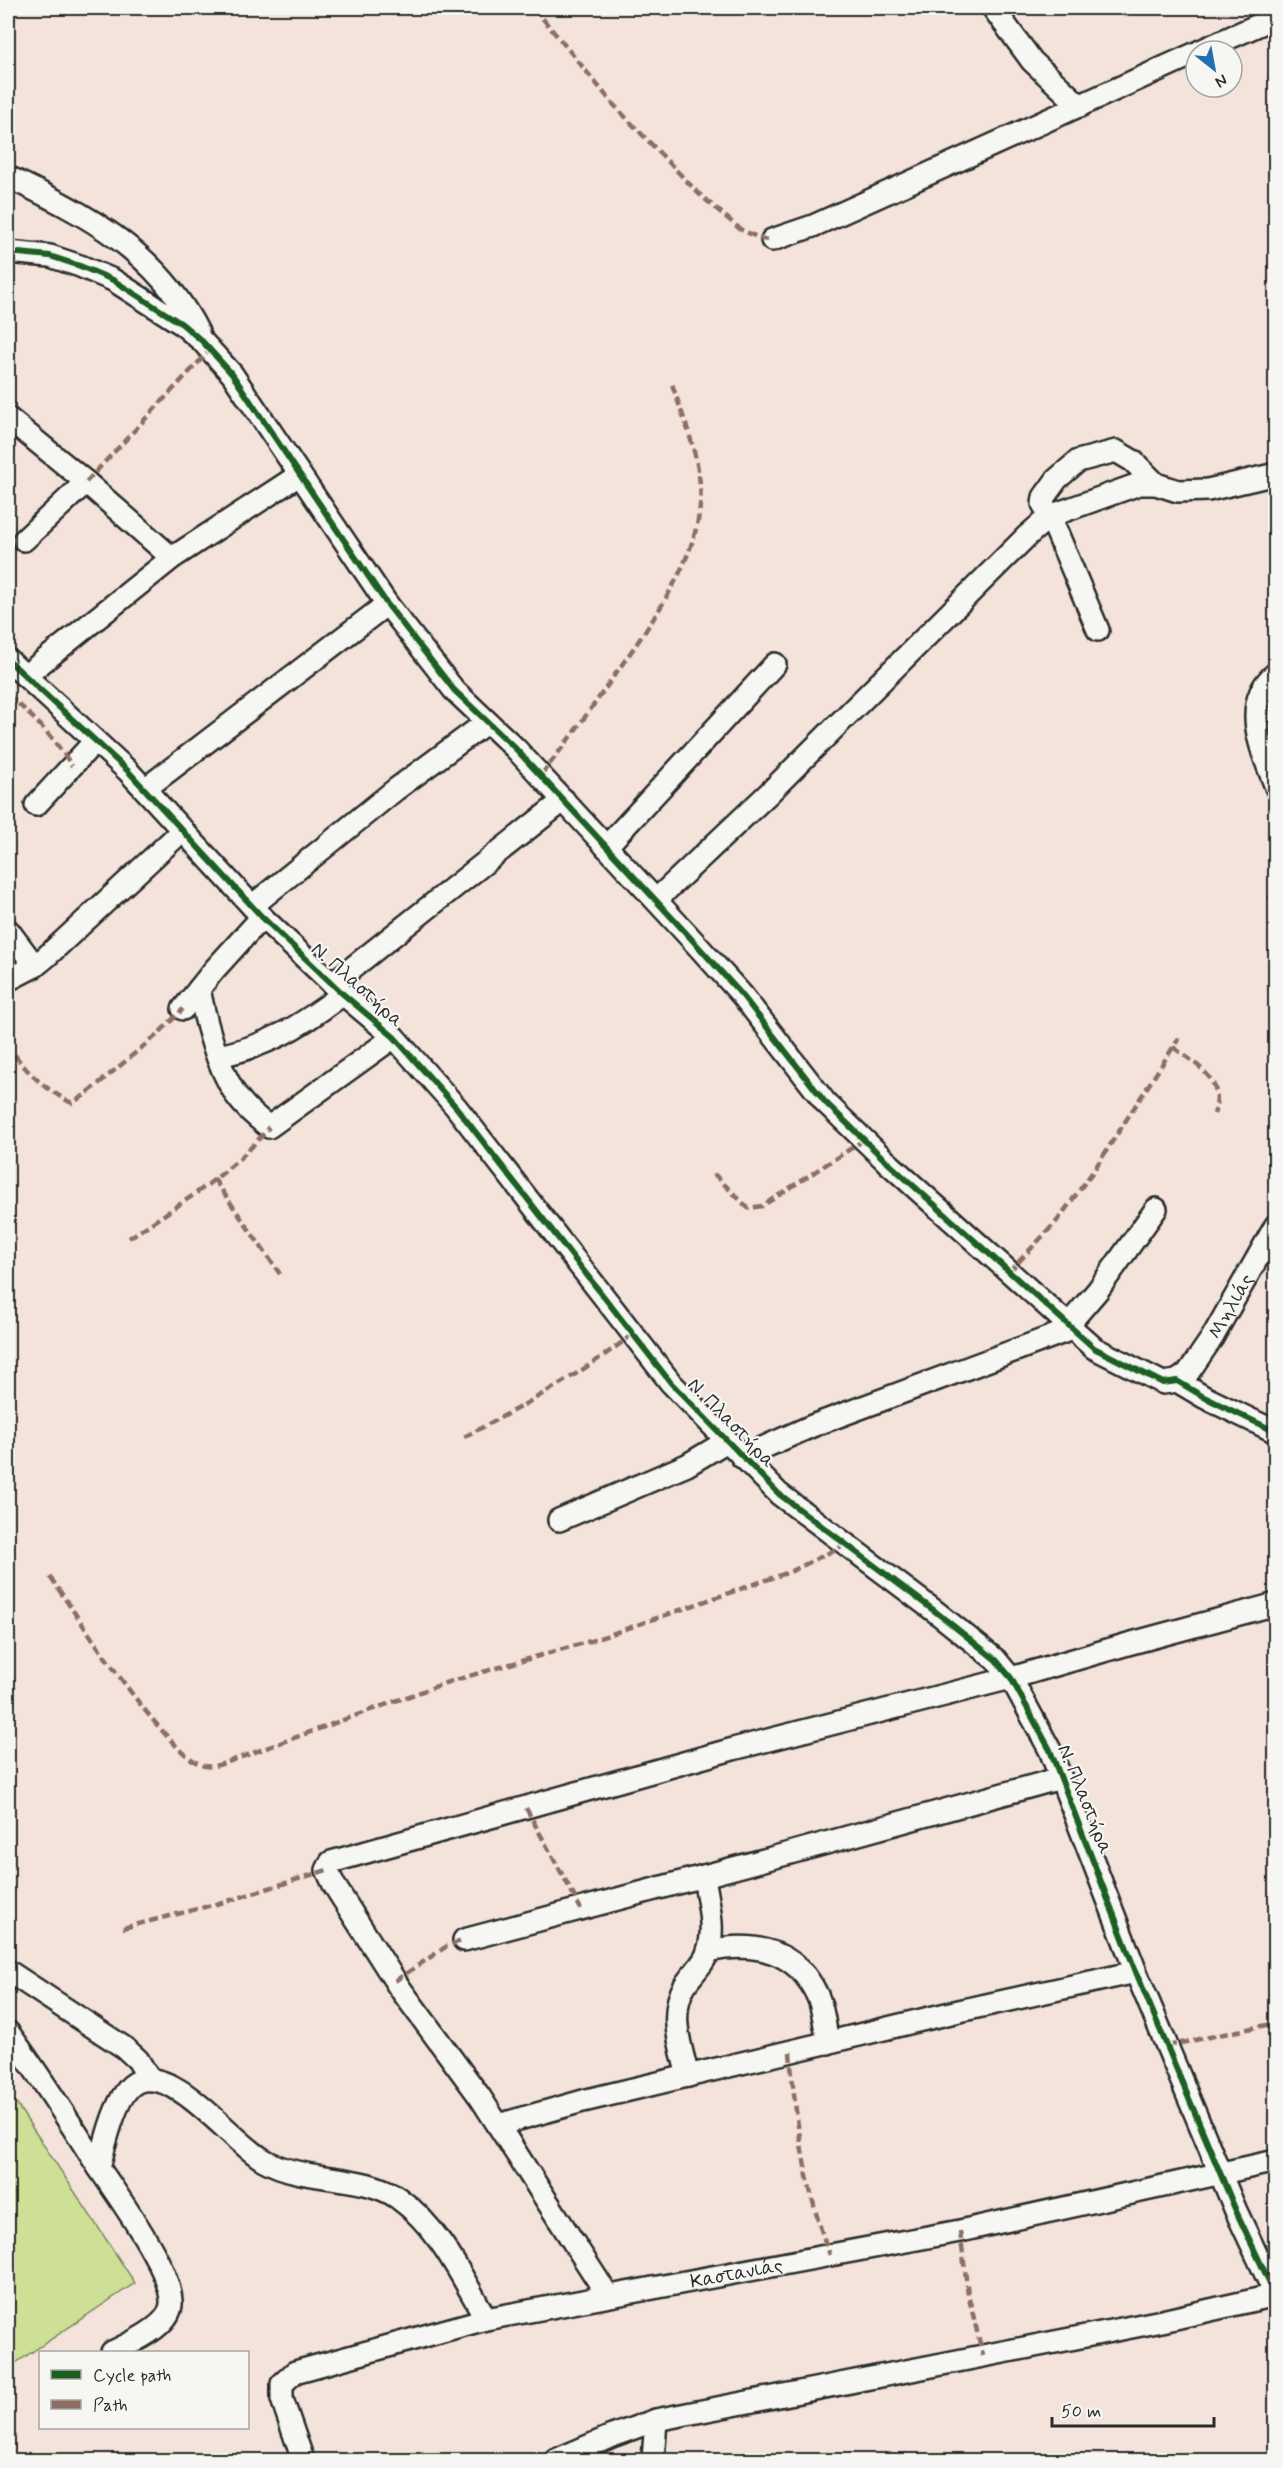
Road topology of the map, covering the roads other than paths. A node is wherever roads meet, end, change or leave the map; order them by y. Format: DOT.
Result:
graph roads {
  1 [pos="993,8"];
  2 [pos="1275,17"];
  3 [pos="1226,39"];
  4 [pos="1184,58"];
  5 [pos="1080,106"];
  6 [pos="8,177"];
  7 [pos="772,240"];
  8 [pos="8,252"];
  9 [pos="202,341"];
  10 [pos="8,418"];
  11 [pos="1275,474"];
  12 [pos="299,475"];
  13 [pos="86,482"];
  14 [pos="1156,484"];
  15 [pos="1050,516"];
  16 [pos="24,540"];
  17 [pos="172,558"];
  18 [pos="387,604"];
  19 [pos="1098,630"];
  20 [pos="775,664"];
  21 [pos="13,668"];
  22 [pos="1275,673"];
  23 [pos="487,722"];
  24 [pos="95,741"];
  25 [pos="1275,787"];
  26 [pos="145,789"];
  27 [pos="564,800"];
  28 [pos="36,805"];
  29 [pos="183,830"];
  30 [pos="606,847"];
  31 [pos="656,900"];
  32 [pos="257,912"];
  33 [pos="8,930"];
  34 [pos="35,966"];
  35 [pos="8,980"];
  36 [pos="199,989"];
  37 [pos="337,989"];
  38 [pos="183,1009"];
  39 [pos="394,1037"];
  40 [pos="218,1056"];
  41 [pos="1156,1209"];
  42 [pos="1275,1225"];
  43 [pos="1070,1327"];
  44 [pos="1177,1382"];
  45 [pos="1275,1432"];
  46 [pos="727,1441"];
  47 [pos="742,1457"];
  48 [pos="559,1520"];
  49 [pos="1275,1604"];
  50 [pos="1011,1678"];
  51 [pos="1061,1778"];
  52 [pos="704,1876"];
  53 [pos="464,1940"];
  54 [pos="708,1951"];
  55 [pos="8,1971"];
  56 [pos="1136,1972"];
  57 [pos="8,2032"];
  58 [pos="828,2043"];
  59 [pos="688,2076"];
  60 [pos="149,2079"];
  61 [pos="498,2125"];
  62 [pos="1275,2161"];
  63 [pos="99,2168"];
  64 [pos="1220,2173"];
  65 [pos="1275,2295"];
  66 [pos="608,2296"];
  67 [pos="486,2319"];
  68 [pos="114,2351"];
  69 [pos="656,2420"];
  70 [pos="303,2460"];
  71 [pos="556,2460"];
  72 [pos="653,2460"];
  1 -- 5 [label="street"];
  2 -- 3 [label="street"];
  4 -- 5 [label="street"];
  5 -- 7 [label="street"];
  6 -- 9 [label="street"];
  8 -- 9 [label="street"];
  9 -- 12 [label="street"];
  10 -- 13 [label="street"];
  11 -- 14 [label="street"];
  12 -- 17 [label="street"];
  12 -- 18 [label="street"];
  13 -- 16 [label="street"];
  13 -- 17 [label="street"];
  14 -- 15 [label="street"];
  14 -- 15 [label="street"];
  15 -- 19 [label="street"];
  15 -- 31 [label="street"];
  17 -- 21 [label="street"];
  18 -- 23 [label="street"];
  18 -- 26 [label="street"];
  20 -- 30 [label="street"];
  21 -- 24 [label="street, Ν. Πλαστήρα"];
  22 -- 25 [label="street"];
  23 -- 27 [label="street"];
  23 -- 32 [label="street"];
  24 -- 26 [label="street, Ν. Πλαστήρα"];
  24 -- 28 [label="street"];
  26 -- 29 [label="street, Ν. Πλαστήρα"];
  27 -- 30 [label="street"];
  27 -- 37 [label="street"];
  29 -- 32 [label="street, Ν. Πλαστήρα"];
  29 -- 34 [label="street"];
  30 -- 31 [label="street"];
  31 -- 43 [label="street"];
  32 -- 36 [label="street"];
  32 -- 37 [label="street, Ν. Πλαστήρα"];
  33 -- 34 [label="street"];
  34 -- 35 [label="street"];
  36 -- 38 [label="street"];
  36 -- 40 [label="street"];
  37 -- 39 [label="street, Ν. Πλαστήρα"];
  37 -- 40 [label="street"];
  39 -- 40 [label="street"];
  39 -- 46 [label="street, Ν. Πλαστήρα"];
  41 -- 43 [label="street"];
  42 -- 44 [label="street, Μηλιάς"];
  43 -- 44 [label="street"];
  43 -- 47 [label="street"];
  44 -- 45 [label="street"];
  46 -- 47 [label="street, Ν. Πλαστήρα"];
  46 -- 48 [label="street"];
  47 -- 50 [label="street, Ν. Πλαστήρα"];
  49 -- 50 [label="street"];
  50 -- 51 [label="street, Ν. Πλαστήρα"];
  50 -- 61 [label="street"];
  51 -- 52 [label="street"];
  51 -- 56 [label="street, Ν. Πλαστήρα"];
  52 -- 53 [label="street"];
  52 -- 54 [label="street"];
  54 -- 58 [label="street"];
  54 -- 59 [label="street"];
  55 -- 60 [label="street"];
  56 -- 58 [label="street"];
  56 -- 64 [label="street, Ν. Πλαστήρα"];
  57 -- 63 [label="street"];
  58 -- 59 [label="street"];
  59 -- 61 [label="street"];
  60 -- 63 [label="street"];
  60 -- 67 [label="street"];
  61 -- 66 [label="street"];
  62 -- 64 [label="street, Καστανιάς"];
  63 -- 68 [label="street"];
  64 -- 65 [label="street, Ν. Πλαστήρα"];
  64 -- 66 [label="street, Καστανιάς"];
  65 -- 69 [label="street"];
  66 -- 67 [label="street, Καστανιάς"];
  67 -- 70 [label="street, Καστανιάς"];
  69 -- 71 [label="street"];
  69 -- 72 [label="street"];
}
